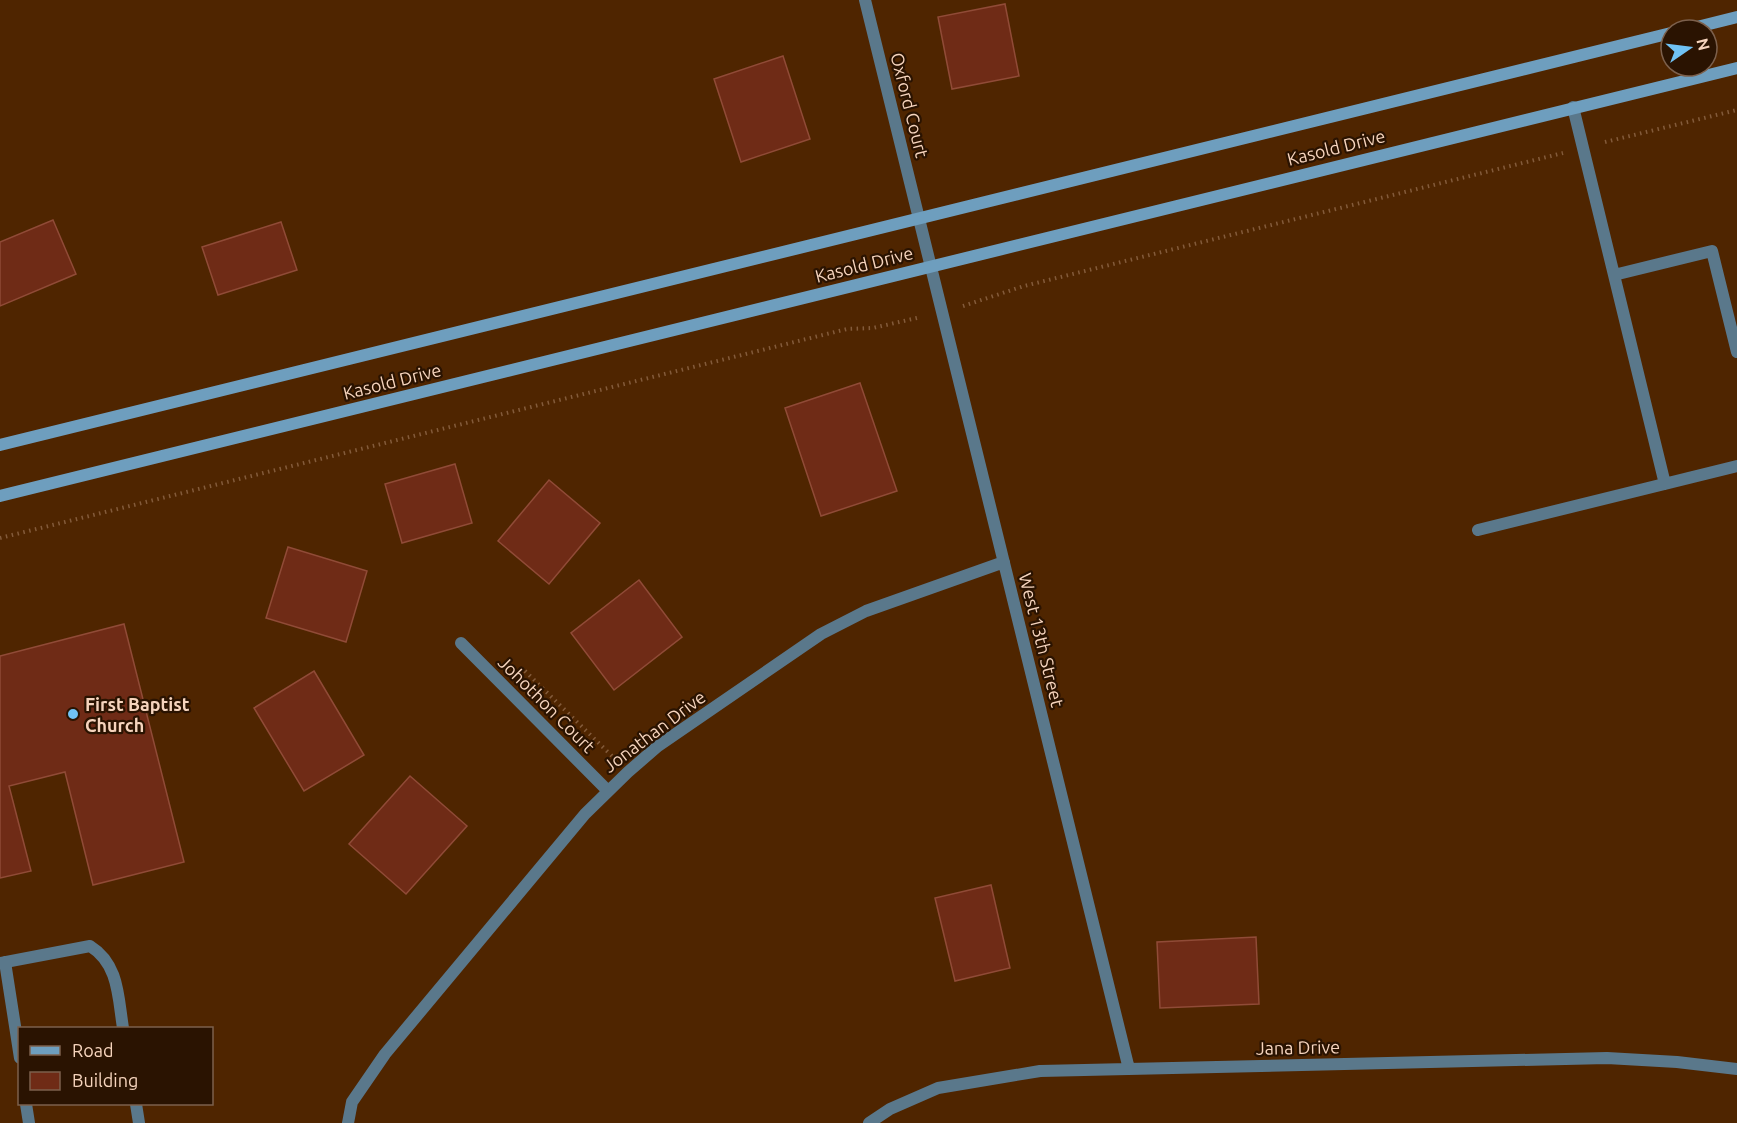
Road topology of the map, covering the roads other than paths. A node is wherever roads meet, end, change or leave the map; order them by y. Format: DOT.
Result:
graph roads {
  1 [pos="865,0"];
  2 [pos="1737,17"];
  3 [pos="1719,22"];
  4 [pos="1659,36"];
  5 [pos="1737,68"];
  6 [pos="1572,107"];
  7 [pos="919,220"];
  8 [pos="931,266"];
  9 [pos="1614,275"];
  10 [pos="1737,352"];
  11 [pos="0,445"];
  12 [pos="1737,466"];
  13 [pos="1665,484"];
  14 [pos="0,496"];
  15 [pos="1478,530"];
  16 [pos="1004,562"];
  17 [pos="461,644"];
  18 [pos="607,789"];
  19 [pos="3,962"];
  20 [pos="123,1027"];
  21 [pos="18,1047"];
  22 [pos="1128,1069"];
  23 [pos="1737,1069"];
  24 [pos="26,1105"];
  25 [pos="136,1105"];
  26 [pos="29,1123"];
  27 [pos="139,1123"];
  28 [pos="348,1123"];
  29 [pos="869,1123"];
  1 -- 7 [label="street, Oxford Court"];
  2 -- 3 [label="main road"];
  4 -- 7 [label="main road, Kasold Drive"];
  5 -- 6 [label="main road, Kasold Drive"];
  6 -- 8 [label="main road, Kasold Drive"];
  6 -- 9 [label="street"];
  7 -- 8 [label="street, West 13th Street"];
  7 -- 11 [label="main road, Kasold Drive"];
  8 -- 14 [label="main road, Kasold Drive"];
  8 -- 16 [label="street, West 13th Street"];
  9 -- 10 [label="street"];
  9 -- 13 [label="street"];
  12 -- 13 [label="street"];
  13 -- 15 [label="street"];
  16 -- 18 [label="street, Jonathan Drive"];
  16 -- 22 [label="street, West 13th Street"];
  17 -- 18 [label="street, Johothon Court"];
  18 -- 28 [label="street, Jonathan Drive"];
  19 -- 20 [label="street"];
  19 -- 21 [label="street"];
  22 -- 23 [label="street, Jana Drive"];
  22 -- 29 [label="street, Jana Drive"];
  24 -- 26 [label="street"];
  25 -- 27 [label="street"];
}
